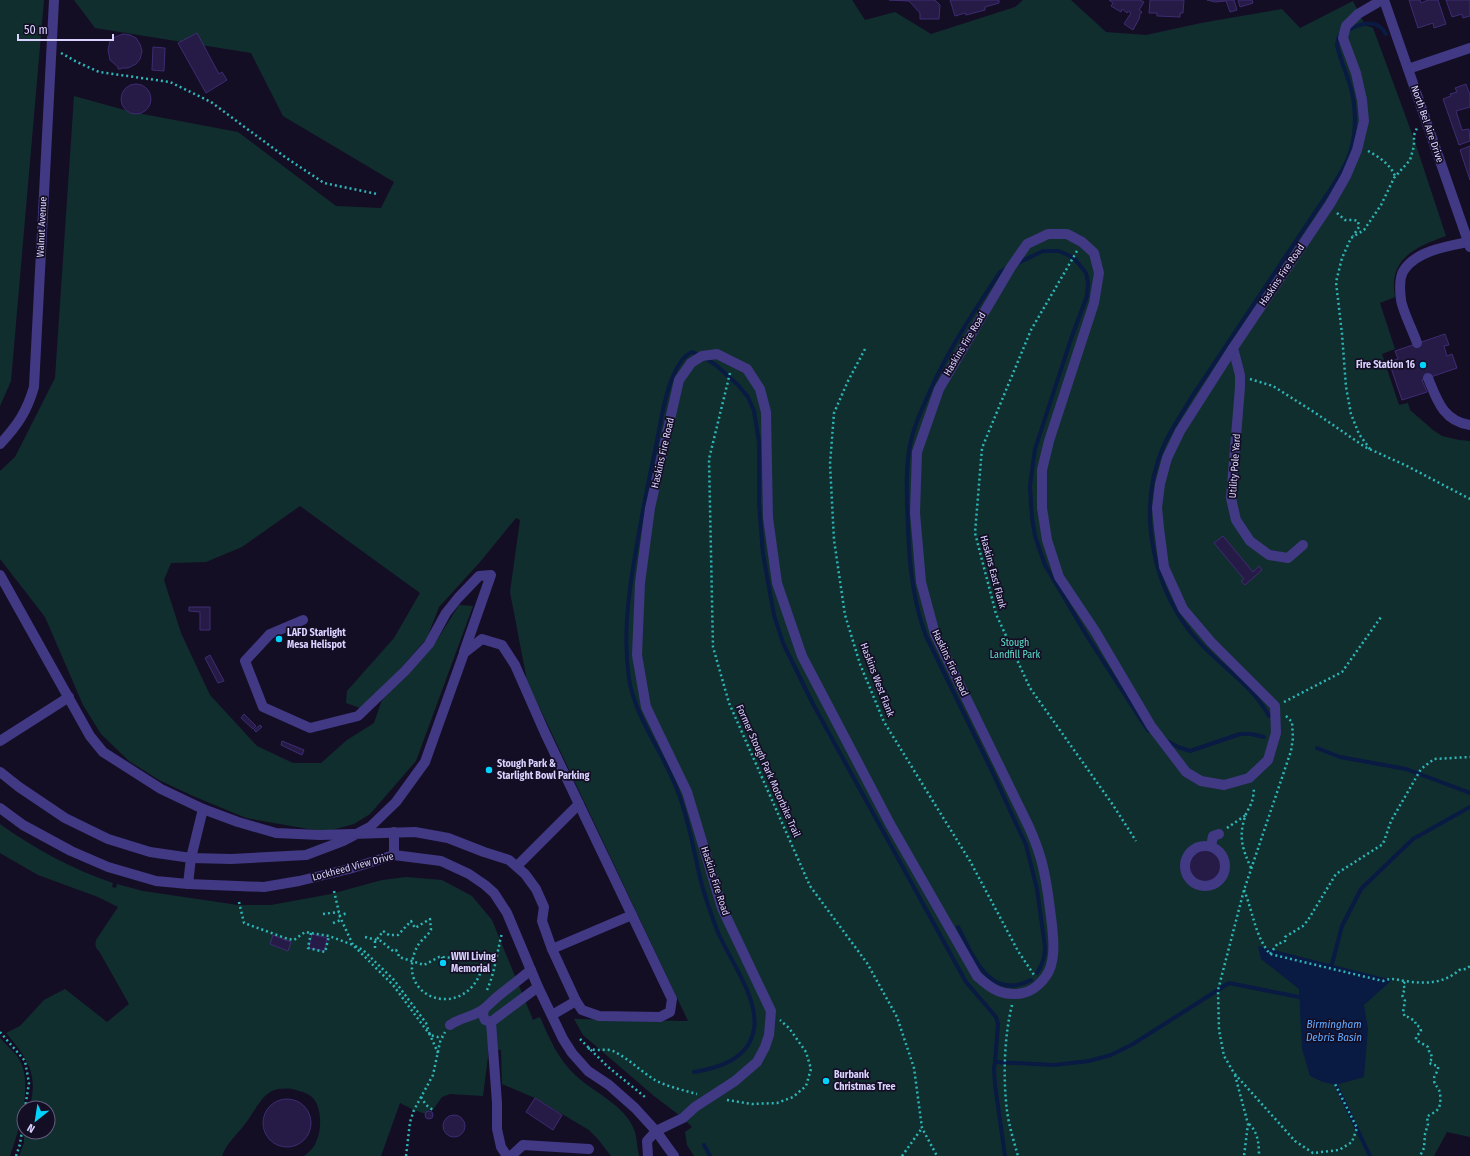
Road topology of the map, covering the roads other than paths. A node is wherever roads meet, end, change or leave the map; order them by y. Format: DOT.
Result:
graph roads {
  1 [pos="54,0"];
  2 [pos="1383,0"];
  3 [pos="1470,48"];
  4 [pos="1408,69"];
  5 [pos="1469,240"];
  6 [pos="1417,343"];
  7 [pos="1233,348"];
  8 [pos="1428,378"];
  9 [pos="1470,425"];
  10 [pos="0,444"];
  11 [pos="1303,545"];
  12 [pos="0,575"];
  13 [pos="303,620"];
  14 [pos="464,653"];
  15 [pos="69,697"];
  16 [pos="0,741"];
  17 [pos="0,772"];
  18 [pos="579,804"];
  19 [pos="0,808"];
  20 [pos="203,809"];
  21 [pos="394,832"];
  22 [pos="357,834"];
  23 [pos="1219,834"];
  24 [pos="1211,846"];
  25 [pos="394,855"];
  26 [pos="191,858"];
  27 [pos="516,866"];
  28 [pos="188,884"];
  29 [pos="632,915"];
  30 [pos="552,949"];
  31 [pos="531,970"];
  32 [pos="538,986"];
  33 [pos="576,1001"];
  34 [pos="484,1010"];
  35 [pos="552,1015"];
  36 [pos="491,1022"];
  37 [pos="450,1025"];
  38 [pos="656,1131"];
  39 [pos="589,1149"];
  40 [pos="507,1156"];
  41 [pos="511,1156"];
  42 [pos="648,1156"];
  43 [pos="674,1156"];
  1 -- 10 [label="street, Walnut Avenue"];
  2 -- 4 [label="street, North Bel Aire Drive"];
  2 -- 7 [label="street, Haskins Fire Road"];
  3 -- 4 [label="street"];
  4 -- 5 [label="street, North Bel Aire Drive"];
  5 -- 6 [label="street"];
  7 -- 11 [label="street, Utility Pole Yard"];
  7 -- 38 [label="street, Haskins Fire Road"];
  8 -- 9 [label="street"];
  12 -- 15 [label="street"];
  13 -- 14 [label="street"];
  14 -- 18 [label="street"];
  14 -- 22 [label="street"];
  15 -- 16 [label="street"];
  15 -- 20 [label="street"];
  17 -- 26 [label="street"];
  18 -- 27 [label="street"];
  18 -- 29 [label="street"];
  19 -- 28 [label="street, Lockheed View Drive"];
  20 -- 22 [label="street"];
  20 -- 26 [label="street"];
  21 -- 22 [label="street"];
  21 -- 25 [label="street"];
  21 -- 27 [label="street"];
  22 -- 26 [label="street"];
  23 -- 24 [label="street"];
  24 -- 24 [label="street"];
  25 -- 28 [label="street, Lockheed View Drive"];
  25 -- 31 [label="street, Lockheed View Drive"];
  26 -- 28 [label="street"];
  27 -- 30 [label="street"];
  29 -- 30 [label="street"];
  29 -- 33 [label="street"];
  30 -- 33 [label="street"];
  31 -- 32 [label="street, Lockheed View Drive"];
  31 -- 34 [label="street"];
  32 -- 35 [label="street, Lockheed View Drive"];
  32 -- 36 [label="street"];
  33 -- 35 [label="street"];
  34 -- 36 [label="street"];
  34 -- 37 [label="street"];
  35 -- 38 [label="street, Lockheed View Drive"];
  36 -- 40 [label="street"];
  38 -- 42 [label="street"];
  38 -- 43 [label="street"];
  39 -- 41 [label="street"];
}
